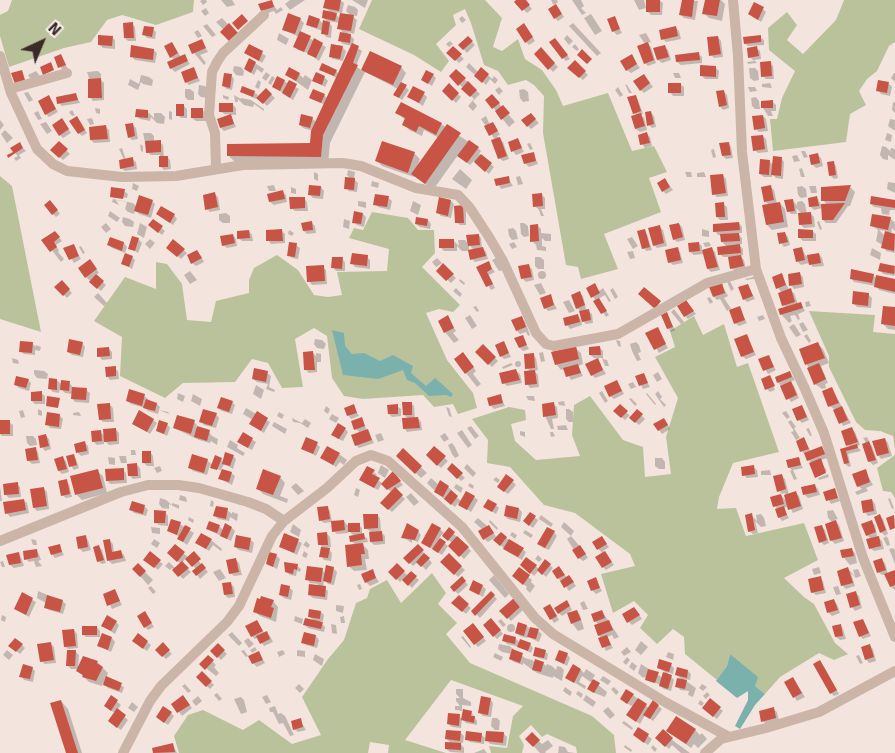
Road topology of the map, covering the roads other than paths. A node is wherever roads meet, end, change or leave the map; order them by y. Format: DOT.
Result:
graph roads {
  1 [pos="732,0"];
  2 [pos="264,15"];
  3 [pos="0,56"];
  4 [pos="68,73"];
  5 [pos="7,92"];
  6 [pos="216,168"];
  7 [pos="756,269"];
  8 [pos="284,521"];
  9 [pos="0,541"];
  10 [pos="895,637"];
  11 [pos="895,671"];
  12 [pos="729,737"];
  13 [pos="123,753"];
  14 [pos="705,753"];
  1 -- 7 [label="street"];
  2 -- 6 [label="street"];
  3 -- 5 [label="street"];
  4 -- 5 [label="street"];
  5 -- 6 [label="street"];
  6 -- 7 [label="street"];
  7 -- 10 [label="street"];
  8 -- 9 [label="street"];
  8 -- 12 [label="street"];
  8 -- 13 [label="street"];
  11 -- 12 [label="street"];
  12 -- 14 [label="street"];
}
